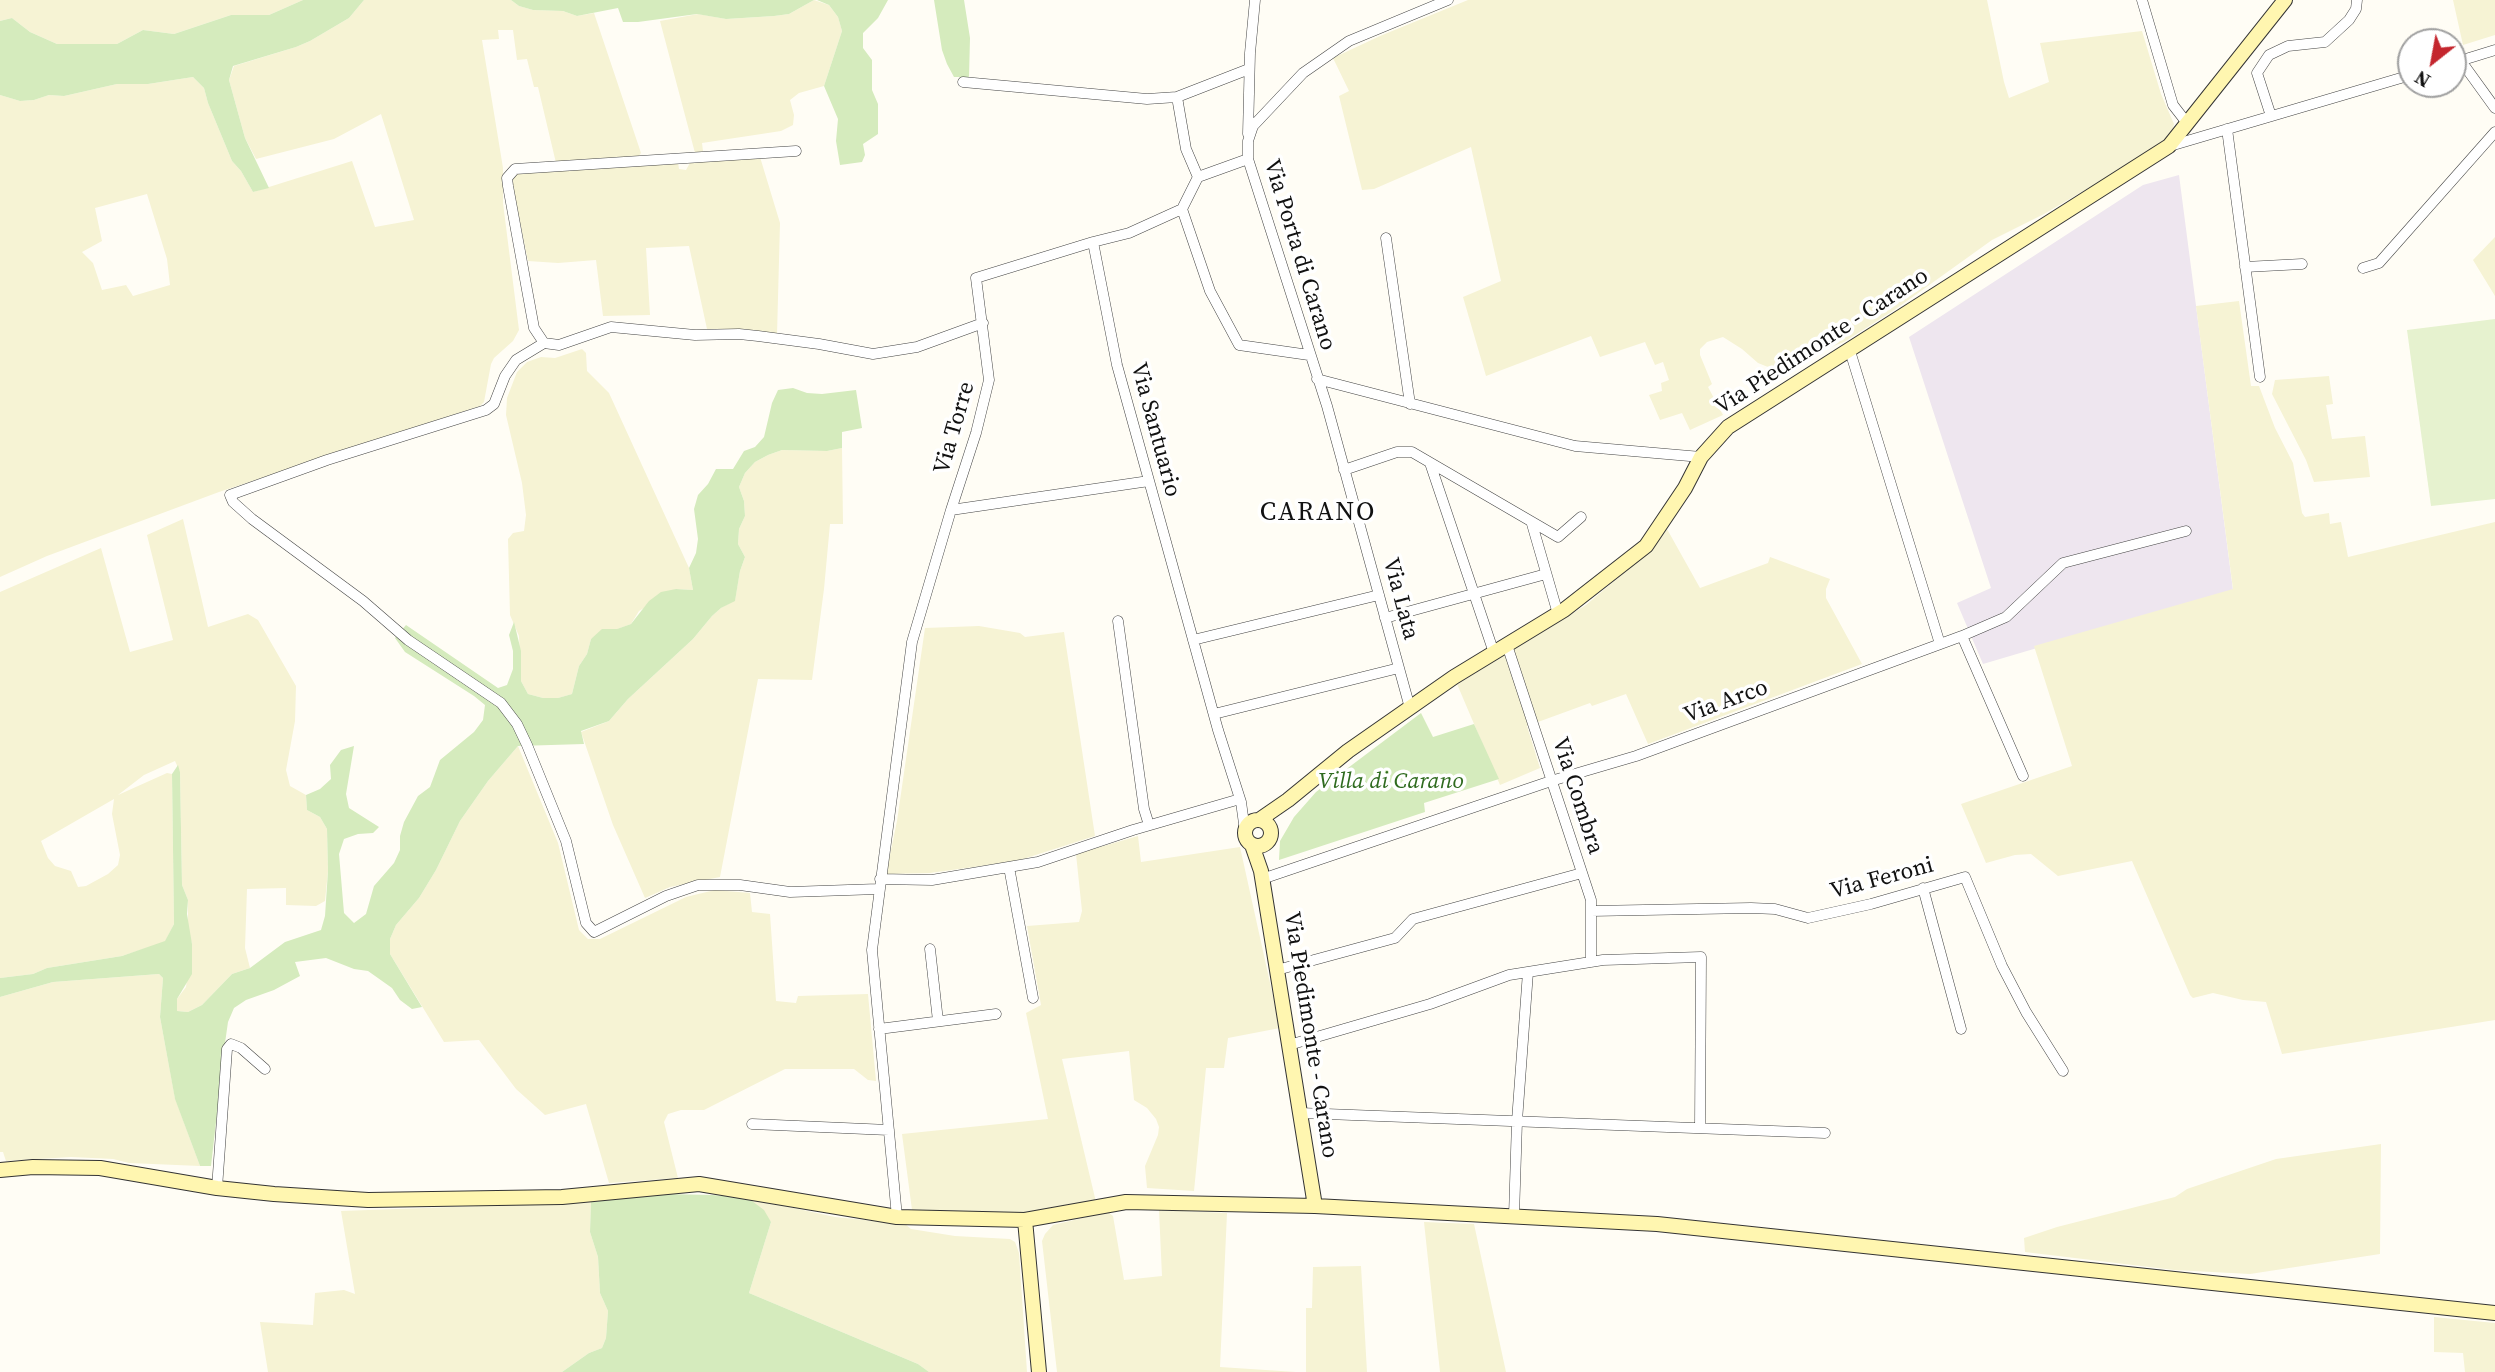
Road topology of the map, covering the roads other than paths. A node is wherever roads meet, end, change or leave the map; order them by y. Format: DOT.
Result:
graph roads {
  1 [pos="1255,0"];
  2 [pos="1448,0"];
  3 [pos="2142,0"];
  4 [pos="2285,0"];
  5 [pos="2357,0"];
  6 [pos="2495,50"];
  7 [pos="2467,59"];
  8 [pos="1250,69"];
  9 [pos="2467,74"];
  10 [pos="2397,79"];
  11 [pos="963,82"];
  12 [pos="1177,97"];
  13 [pos="2495,108"];
  14 [pos="2271,116"];
  15 [pos="2187,124"];
  16 [pos="2227,129"];
  17 [pos="2495,132"];
  18 [pos="1248,141"];
  19 [pos="2169,146"];
  20 [pos="796,151"];
  21 [pos="1248,159"];
  22 [pos="1198,177"];
  23 [pos="1182,209"];
  24 [pos="1386,238"];
  25 [pos="1093,242"];
  26 [pos="2302,264"];
  27 [pos="2245,267"];
  28 [pos="2363,268"];
  29 [pos="983,323"];
  30 [pos="544,343"];
  31 [pos="1850,351"];
  32 [pos="1309,355"];
  33 [pos="2260,377"];
  34 [pos="1317,379"];
  35 [pos="1410,404"];
  36 [pos="1701,457"];
  37 [pos="1430,463"];
  38 [pos="1344,470"];
  39 [pos="1149,481"];
  40 [pos="951,510"];
  41 [pos="1581,517"];
  42 [pos="1532,524"];
  43 [pos="2186,531"];
  44 [pos="1546,574"];
  45 [pos="1474,593"];
  46 [pos="1379,595"];
  47 [pos="1558,614"];
  48 [pos="1385,618"];
  49 [pos="1118,621"];
  50 [pos="1962,636"];
  51 [pos="1193,640"];
  52 [pos="1940,644"];
  53 [pos="1507,645"];
  54 [pos="1494,653"];
  55 [pos="1399,668"];
  56 [pos="1410,708"];
  57 [pos="1213,715"];
  58 [pos="2023,776"];
  59 [pos="1551,781"];
  60 [pos="1240,800"];
  61 [pos="1149,825"];
  62 [pos="1257,826"];
  63 [pos="1258,845"];
  64 [pos="1009,867"];
  65 [pos="1582,873"];
  66 [pos="1261,875"];
  67 [pos="879,884"];
  68 [pos="1923,888"];
  69 [pos="1591,911"];
  70 [pos="930,949"];
  71 [pos="1591,962"];
  72 [pos="1277,970"];
  73 [pos="1528,972"];
  74 [pos="1033,998"];
  75 [pos="996,1014"];
  76 [pos="937,1021"];
  77 [pos="879,1029"];
  78 [pos="1961,1029"];
  79 [pos="1289,1045"];
  80 [pos="265,1069"];
  81 [pos="2063,1071"];
  82 [pos="1300,1113"];
  83 [pos="1517,1121"];
  84 [pos="752,1124"];
  85 [pos="1700,1128"];
  86 [pos="889,1130"];
  87 [pos="1825,1133"];
  88 [pos="0,1170"];
  89 [pos="217,1188"];
  90 [pos="1315,1206"];
  91 [pos="1514,1216"];
  92 [pos="897,1217"];
  93 [pos="1025,1220"];
  94 [pos="2495,1313"];
  95 [pos="1039,1372"];
  1 -- 8 [label="street"];
  2 -- 18 [label="street, Via Porta di Carano"];
  3 -- 15 [label="street"];
  4 -- 15 [label="street, Via Piedimonte - Carano"];
  5 -- 14 [label="street"];
  6 -- 7 [label="street"];
  8 -- 12 [label="street"];
  8 -- 18 [label="street"];
  9 -- 13 [label="street"];
  10 -- 14 [label="street"];
  11 -- 12 [label="street"];
  12 -- 22 [label="street"];
  14 -- 16 [label="street"];
  15 -- 19 [label="street, Via Piedimonte - Carano"];
  16 -- 19 [label="street"];
  16 -- 27 [label="street"];
  17 -- 28 [label="street"];
  18 -- 21 [label="street, Via Porta di Carano"];
  19 -- 31 [label="street, Via Piedimonte - Carano"];
  20 -- 30 [label="street"];
  21 -- 22 [label="street"];
  21 -- 32 [label="street, Via Porta di Carano"];
  22 -- 23 [label="street"];
  23 -- 25 [label="street"];
  23 -- 32 [label="street"];
  24 -- 35 [label="street"];
  25 -- 29 [label="street, Via Torre"];
  25 -- 39 [label="street, Via Santuario"];
  26 -- 27 [label="street"];
  27 -- 33 [label="street"];
  29 -- 30 [label="street"];
  29 -- 40 [label="street, Via Torre"];
  30 -- 67 [label="street"];
  31 -- 36 [label="street, Via Piedimonte - Carano"];
  31 -- 52 [label="street"];
  32 -- 34 [label="street, Via Porta di Carano"];
  34 -- 35 [label="street"];
  34 -- 38 [label="street, Via Lata"];
  35 -- 36 [label="street"];
  36 -- 47 [label="street, Via Piedimonte - Carano"];
  37 -- 38 [label="street"];
  37 -- 42 [label="street"];
  37 -- 45 [label="street"];
  38 -- 46 [label="street, Via Lata"];
  39 -- 40 [label="street, Via Torre"];
  39 -- 51 [label="street, Via Santuario"];
  40 -- 67 [label="street"];
  41 -- 42 [label="street"];
  42 -- 44 [label="street"];
  43 -- 50 [label="street, Via Arco"];
  44 -- 45 [label="street"];
  44 -- 47 [label="street"];
  45 -- 48 [label="street"];
  45 -- 54 [label="street"];
  46 -- 48 [label="street, Via Lata"];
  46 -- 51 [label="street"];
  47 -- 53 [label="street, Via Piedimonte - Carano"];
  48 -- 55 [label="street, Via Lata"];
  49 -- 61 [label="street"];
  50 -- 52 [label="street, Via Arco"];
  50 -- 58 [label="street"];
  51 -- 57 [label="street, Via Santuario"];
  52 -- 59 [label="street, Via Arco"];
  53 -- 54 [label="street, Via Piedimonte - Carano"];
  53 -- 59 [label="street, Via Combra"];
  54 -- 56 [label="street, Via Piedimonte - Carano"];
  55 -- 56 [label="street, Via Lata"];
  55 -- 57 [label="street"];
  56 -- 62 [label="street, Via Piedimonte - Carano"];
  57 -- 60 [label="street, Via Santuario"];
  59 -- 65 [label="street, Via Combra"];
  59 -- 66 [label="street, Via Arco"];
  60 -- 61 [label="street"];
  60 -- 62 [label="street, Via Santuario"];
  61 -- 64 [label="street"];
  62 -- 63 [label="street"];
  62 -- 63 [label="street, Via Piedimonte - Carano"];
  63 -- 66 [label="street, Via Piedimonte - Carano"];
  64 -- 67 [label="street"];
  64 -- 74 [label="street"];
  65 -- 69 [label="street, Via Combra"];
  65 -- 72 [label="street"];
  66 -- 72 [label="street, Via Piedimonte - Carano"];
  67 -- 77 [label="street"];
  68 -- 69 [label="street, Via Feroni"];
  68 -- 78 [label="street"];
  68 -- 81 [label="street, Via Feroni"];
  69 -- 71 [label="street, Via Combra"];
  70 -- 76 [label="street"];
  71 -- 73 [label="street"];
  71 -- 85 [label="street"];
  72 -- 79 [label="street, Via Piedimonte - Carano"];
  73 -- 79 [label="street"];
  73 -- 83 [label="street"];
  75 -- 76 [label="street"];
  76 -- 77 [label="street"];
  77 -- 86 [label="street"];
  79 -- 82 [label="street, Via Piedimonte - Carano"];
  80 -- 89 [label="street"];
  82 -- 83 [label="street"];
  82 -- 90 [label="street, Via Piedimonte - Carano"];
  83 -- 85 [label="street"];
  83 -- 91 [label="street"];
  84 -- 86 [label="street"];
  85 -- 87 [label="street"];
  86 -- 92 [label="street"];
  88 -- 89 [label="street"];
  89 -- 92 [label="street"];
  90 -- 91 [label="street"];
  90 -- 93 [label="street"];
  91 -- 94 [label="street"];
  92 -- 93 [label="street"];
  93 -- 95 [label="street"];
}
